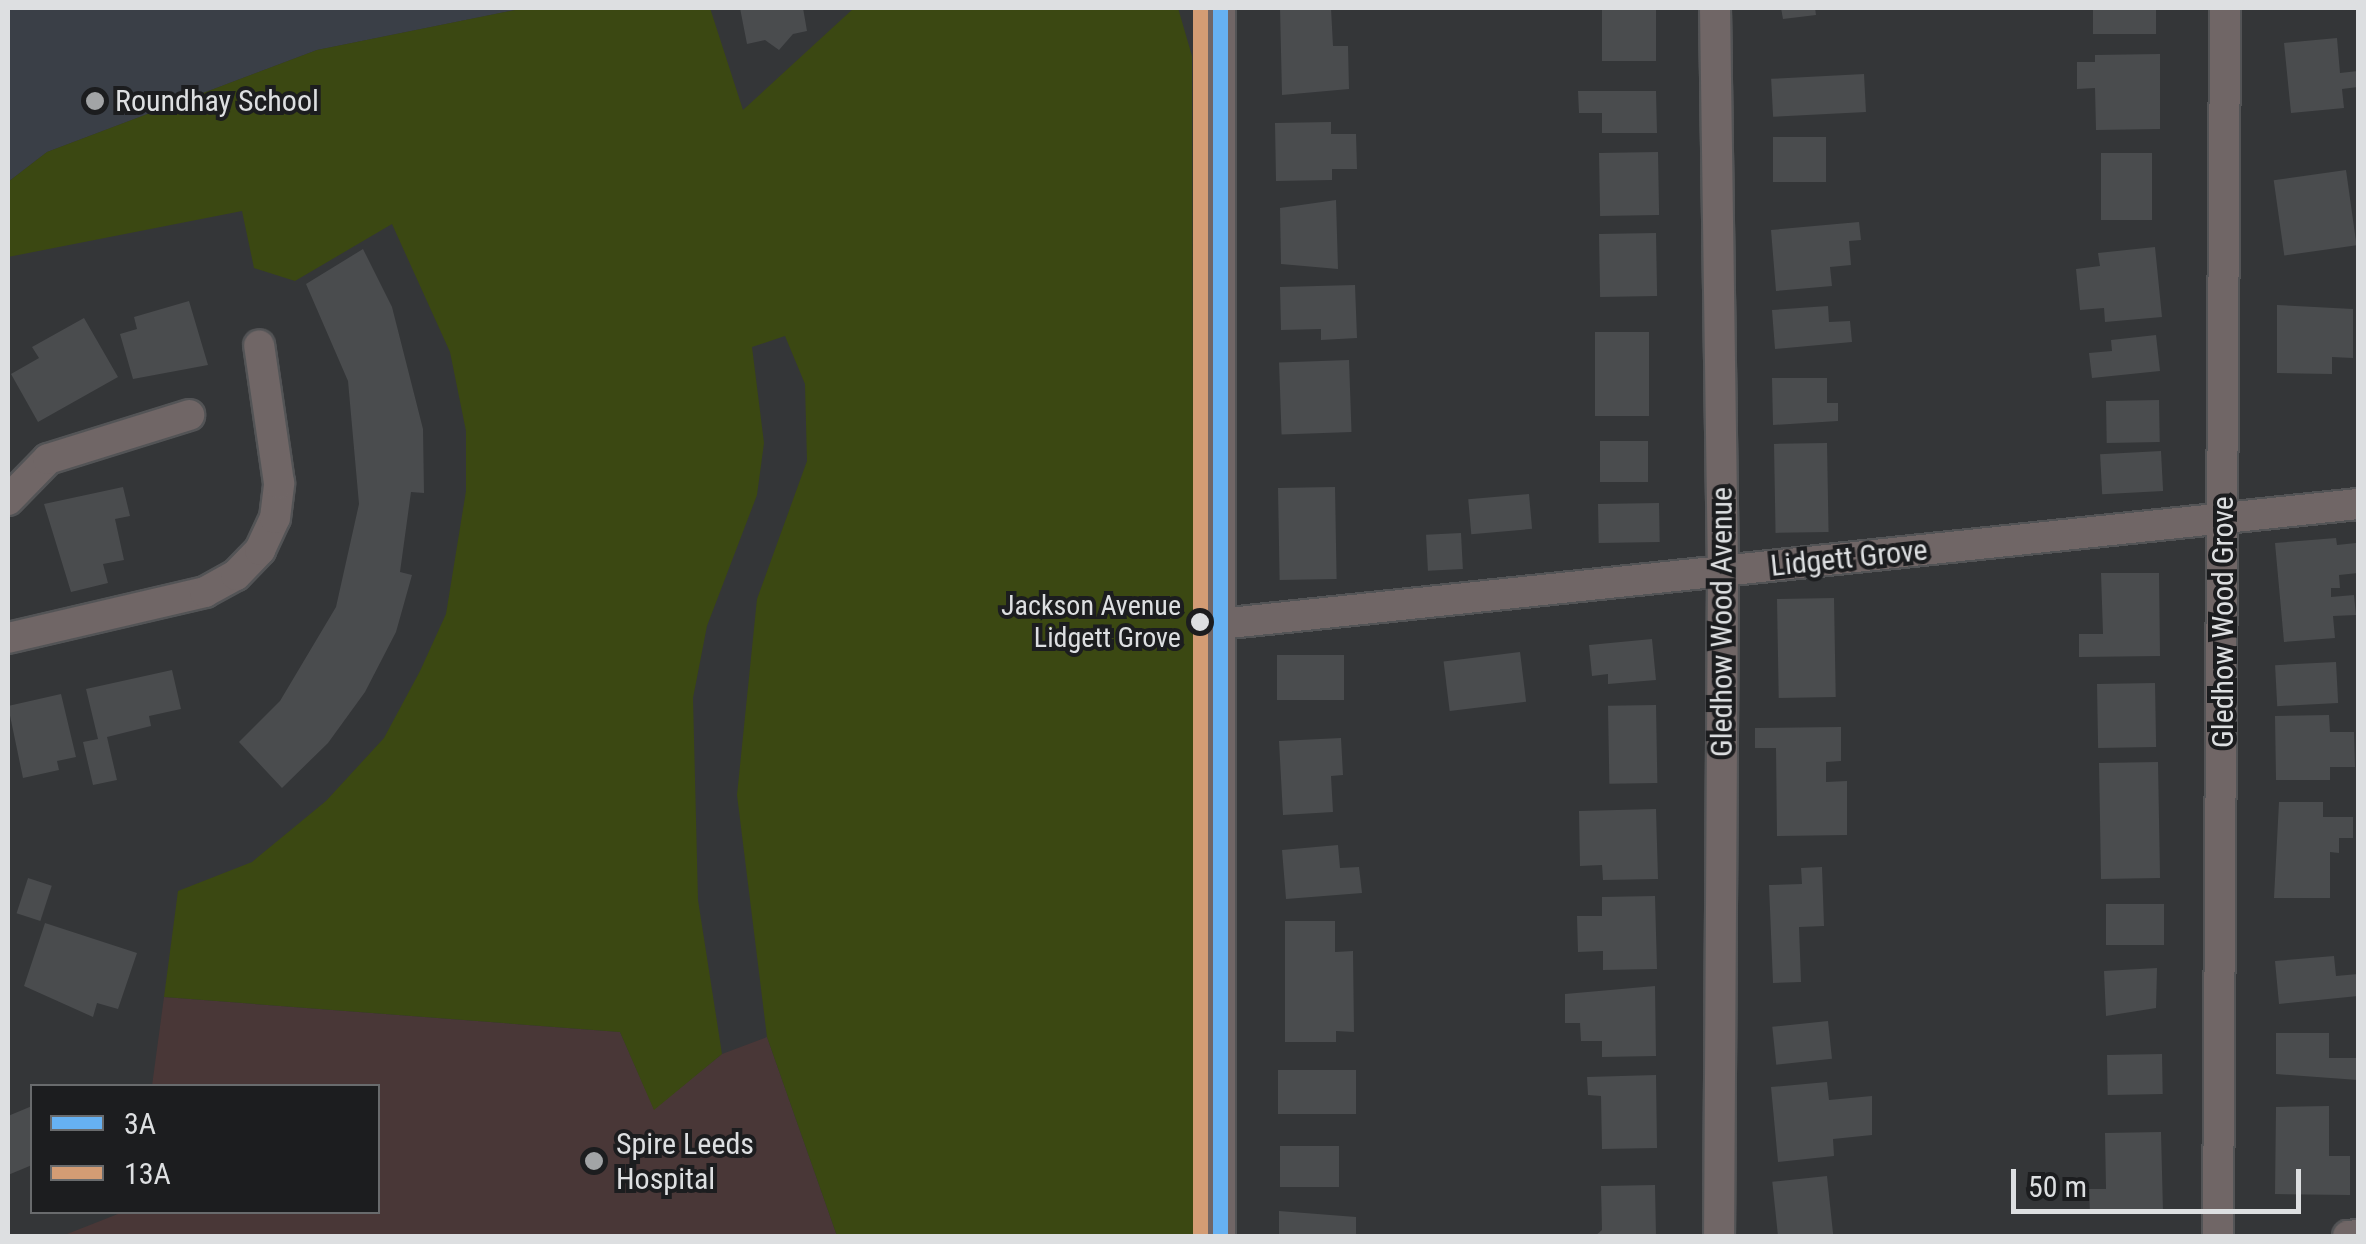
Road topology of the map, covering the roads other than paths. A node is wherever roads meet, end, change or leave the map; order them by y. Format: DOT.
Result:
graph roads {
  1 [pos="1220,8"];
  2 [pos="1716,8"];
  3 [pos="2225,8"];
  4 [pos="259,345"];
  5 [pos="189,415"];
  6 [pos="8,500"];
  7 [pos="2358,504"];
  8 [pos="2224,519"];
  9 [pos="1723,572"];
  10 [pos="1220,624"];
  11 [pos="8,638"];
  12 [pos="1220,1236"];
  13 [pos="1719,1236"];
  14 [pos="2218,1236"];
  15 [pos="2348,1236"];
  16 [pos="2358,1236"];
  1 -- 10 [label="street"];
  2 -- 9 [label="street, Gledhow Wood Avenue"];
  3 -- 8 [label="street, Gledhow Wood Grove"];
  4 -- 11 [label="street"];
  5 -- 6 [label="street"];
  7 -- 8 [label="street, Lidgett Grove"];
  8 -- 9 [label="street, Lidgett Grove"];
  8 -- 14 [label="street, Gledhow Wood Grove"];
  9 -- 10 [label="street, Lidgett Grove"];
  9 -- 13 [label="street, Gledhow Wood Avenue"];
  10 -- 12 [label="street"];
  15 -- 16 [label="street"];
}
